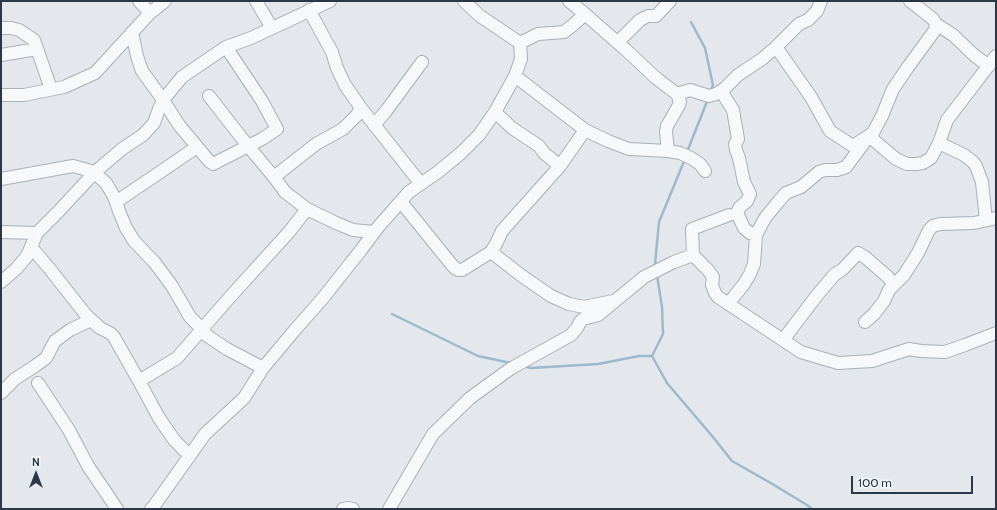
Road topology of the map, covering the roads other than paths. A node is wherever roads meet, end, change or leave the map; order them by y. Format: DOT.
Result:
graph roads {
  1 [pos="139,1"];
  2 [pos="165,1"];
  3 [pos="256,1"];
  4 [pos="464,1"];
  5 [pos="569,1"];
  6 [pos="670,1"];
  7 [pos="821,1"];
  8 [pos="910,1"];
  9 [pos="324,2"];
  10 [pos="309,10"];
  11 [pos="150,13"];
  12 [pos="585,14"];
  13 [pos="936,24"];
  14 [pos="1,28"];
  15 [pos="272,28"];
  16 [pos="132,32"];
  17 [pos="618,42"];
  18 [pos="520,43"];
  19 [pos="226,47"];
  20 [pos="37,48"];
  21 [pos="776,48"];
  22 [pos="1,55"];
  23 [pos="992,61"];
  24 [pos="422,62"];
  25 [pos="515,76"];
  26 [pos="51,89"];
  27 [pos="721,91"];
  28 [pos="1,94"];
  29 [pos="677,94"];
  30 [pos="209,96"];
  31 [pos="163,100"];
  32 [pos="361,108"];
  33 [pos="495,112"];
  34 [pos="374,125"];
  35 [pos="585,130"];
  36 [pos="869,136"];
  37 [pos="939,143"];
  38 [pos="248,146"];
  39 [pos="197,147"];
  40 [pos="668,150"];
  41 [pos="560,166"];
  42 [pos="706,171"];
  43 [pos="95,172"];
  44 [pos="274,177"];
  45 [pos="1,179"];
  46 [pos="421,184"];
  47 [pos="116,202"];
  48 [pos="401,202"];
  49 [pos="307,209"];
  50 [pos="729,215"];
  51 [pos="991,219"];
  52 [pos="1,232"];
  53 [pos="374,232"];
  54 [pos="37,233"];
  55 [pos="756,235"];
  56 [pos="30,247"];
  57 [pos="492,252"];
  58 [pos="693,255"];
  59 [pos="1,282"];
  60 [pos="894,285"];
  61 [pos="617,300"];
  62 [pos="728,304"];
  63 [pos="91,320"];
  64 [pos="865,322"];
  65 [pos="202,329"];
  66 [pos="996,333"];
  67 [pos="783,340"];
  68 [pos="263,368"];
  69 [pos="139,381"];
  70 [pos="38,383"];
  71 [pos="1,393"];
  72 [pos="189,455"];
  73 [pos="117,509"];
  74 [pos="151,509"];
  75 [pos="343,509"];
  76 [pos="353,509"];
  77 [pos="389,509"];
  1 -- 11 [label="street"];
  2 -- 11 [label="street"];
  3 -- 15 [label="street"];
  4 -- 18 [label="street"];
  5 -- 12 [label="street"];
  6 -- 17 [label="street"];
  7 -- 21 [label="street"];
  8 -- 13 [label="street"];
  9 -- 10 [label="street"];
  10 -- 15 [label="street"];
  10 -- 32 [label="street"];
  11 -- 16 [label="street"];
  12 -- 17 [label="street"];
  12 -- 18 [label="street"];
  13 -- 23 [label="street"];
  13 -- 36 [label="street"];
  14 -- 20 [label="street"];
  15 -- 19 [label="street"];
  16 -- 26 [label="street"];
  16 -- 31 [label="street"];
  17 -- 29 [label="street"];
  18 -- 25 [label="street"];
  19 -- 31 [label="street"];
  19 -- 38 [label="street"];
  20 -- 22 [label="street"];
  20 -- 26 [label="street"];
  21 -- 27 [label="street"];
  21 -- 36 [label="street"];
  23 -- 37 [label="street"];
  24 -- 34 [label="street"];
  25 -- 33 [label="street"];
  25 -- 35 [label="street"];
  26 -- 28 [label="street"];
  27 -- 29 [label="street"];
  27 -- 55 [label="street"];
  29 -- 40 [label="street"];
  30 -- 38 [label="street"];
  31 -- 39 [label="street"];
  31 -- 43 [label="street"];
  32 -- 34 [label="street"];
  32 -- 44 [label="street"];
  33 -- 41 [label="street"];
  33 -- 46 [label="street"];
  34 -- 46 [label="street"];
  35 -- 40 [label="street"];
  35 -- 41 [label="street"];
  36 -- 37 [label="street"];
  36 -- 55 [label="street"];
  37 -- 51 [label="street"];
  38 -- 39 [label="street"];
  38 -- 44 [label="street"];
  39 -- 47 [label="street"];
  40 -- 42 [label="street"];
  41 -- 57 [label="street"];
  43 -- 45 [label="street"];
  43 -- 47 [label="street"];
  43 -- 54 [label="street"];
  44 -- 49 [label="street"];
  46 -- 48 [label="street"];
  47 -- 65 [label="street"];
  48 -- 53 [label="street"];
  48 -- 57 [label="street"];
  49 -- 53 [label="street"];
  49 -- 65 [label="street"];
  50 -- 58 [label="street"];
  51 -- 60 [label="street"];
  52 -- 54 [label="street"];
  53 -- 68 [label="street"];
  54 -- 56 [label="street"];
  55 -- 62 [label="street"];
  56 -- 59 [label="street"];
  56 -- 63 [label="street"];
  57 -- 61 [label="street"];
  58 -- 61 [label="street"];
  58 -- 62 [label="street"];
  60 -- 64 [label="street"];
  60 -- 67 [label="street"];
  61 -- 77 [label="street"];
  62 -- 67 [label="street"];
  63 -- 69 [label="street"];
  63 -- 71 [label="street"];
  65 -- 68 [label="street"];
  65 -- 69 [label="street"];
  66 -- 67 [label="street"];
  68 -- 72 [label="street"];
  69 -- 72 [label="street"];
  70 -- 73 [label="street"];
  72 -- 74 [label="street"];
  75 -- 76 [label="street"];
}
